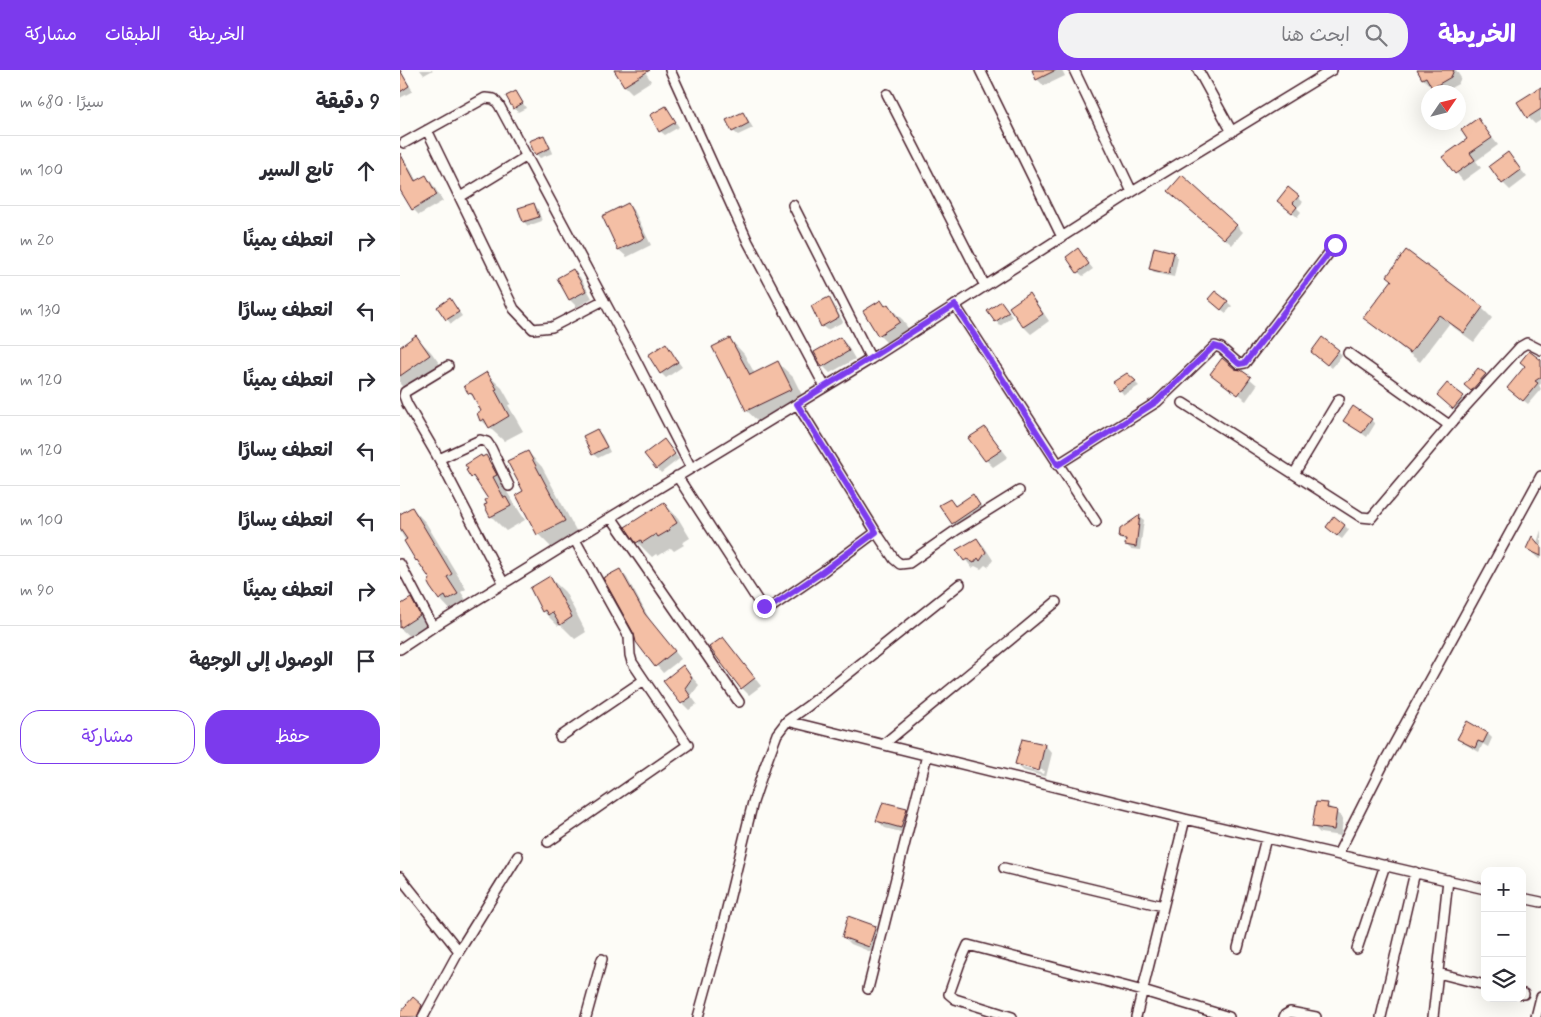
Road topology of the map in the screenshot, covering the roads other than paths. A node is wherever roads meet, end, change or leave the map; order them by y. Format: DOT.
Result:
graph roads {
  1 [pos="670,70"];
  2 [pos="980,70"];
  3 [pos="1074,70"];
  4 [pos="1198,70"];
  5 [pos="1332,70"];
  6 [pos="887,94"];
  7 [pos="427,130"];
  8 [pos="1232,132"];
  9 [pos="404,143"];
  10 [pos="527,156"];
  11 [pos="1132,192"];
  12 [pos="460,197"];
  13 [pos="793,205"];
  14 [pos="1062,237"];
  15 [pos="1335,245"];
  16 [pos="985,286"];
  17 [pos="604,300"];
  18 [pos="955,305"];
  19 [pos="1541,350"];
  20 [pos="1348,353"];
  21 [pos="871,359"];
  22 [pos="448,366"];
  23 [pos="825,387"];
  24 [pos="1339,398"];
  25 [pos="1182,403"];
  26 [pos="797,404"];
  27 [pos="1449,426"];
  28 [pos="439,459"];
  29 [pos="1058,465"];
  30 [pos="691,468"];
  31 [pos="1294,474"];
  32 [pos="677,476"];
  33 [pos="1541,476"];
  34 [pos="509,486"];
  35 [pos="1020,491"];
  36 [pos="611,517"];
  37 [pos="1096,522"];
  38 [pos="876,532"];
  39 [pos="575,540"];
  40 [pos="400,564"];
  41 [pos="504,584"];
  42 [pos="960,584"];
  43 [pos="1056,602"];
  44 [pos="433,627"];
  45 [pos="400,650"];
  46 [pos="644,680"];
  47 [pos="739,702"];
  48 [pos="787,721"];
  49 [pos="560,737"];
  50 [pos="884,744"];
  51 [pos="927,755"];
  52 [pos="1185,819"];
  53 [pos="1266,838"];
  54 [pos="548,842"];
  55 [pos="1338,854"];
  56 [pos="518,856"];
  57 [pos="1385,865"];
  58 [pos="1004,868"];
  59 [pos="1415,872"];
  60 [pos="400,877"];
  61 [pos="1448,880"];
  62 [pos="1481,888"];
  63 [pos="1526,899"];
  64 [pos="1541,902"];
  65 [pos="1163,906"];
  66 [pos="1238,948"];
  67 [pos="1357,949"];
  68 [pos="459,951"];
  69 [pos="602,959"];
  70 [pos="1438,973"];
  71 [pos="1481,984"];
  72 [pos="868,989"];
  73 [pos="1143,991"];
  74 [pos="1541,997"];
  75 [pos="424,1017"];
  76 [pos="586,1017"];
  77 [pos="698,1017"];
  78 [pos="1012,1017"];
  79 [pos="1136,1017"];
  80 [pos="1229,1017"];
  81 [pos="1284,1017"];
  82 [pos="1316,1017"];
  83 [pos="1382,1017"];
  84 [pos="1433,1017"];
  85 [pos="1536,1017"];
  1 -- 23 [label="street"];
  2 -- 14 [label="street"];
  3 -- 11 [label="street"];
  4 -- 8 [label="street"];
  5 -- 8 [label="street"];
  6 -- 16 [label="street"];
  7 -- 9 [label="street"];
  7 -- 10 [label="street"];
  7 -- 12 [label="street"];
  8 -- 11 [label="street"];
  10 -- 12 [label="street"];
  10 -- 17 [label="street"];
  11 -- 14 [label="street"];
  12 -- 17 [label="street"];
  13 -- 21 [label="street"];
  14 -- 16 [label="street"];
  15 -- 29 [label="street"];
  16 -- 18 [label="street"];
  17 -- 30 [label="street"];
  18 -- 21 [label="street"];
  18 -- 29 [label="street"];
  19 -- 27 [label="street"];
  20 -- 27 [label="street"];
  21 -- 23 [label="street"];
  22 -- 28 [label="street"];
  23 -- 26 [label="street"];
  24 -- 31 [label="street"];
  25 -- 31 [label="street"];
  26 -- 30 [label="street"];
  26 -- 38 [label="street"];
  27 -- 31 [label="street"];
  28 -- 34 [label="street"];
  28 -- 41 [label="street"];
  29 -- 37 [label="street"];
  30 -- 32 [label="street"];
  32 -- 36 [label="street"];
  32 -- 38 [label="street"];
  33 -- 55 [label="street"];
  35 -- 38 [label="street"];
  36 -- 39 [label="street"];
  36 -- 47 [label="street"];
  39 -- 41 [label="street"];
  39 -- 46 [label="street"];
  40 -- 44 [label="street"];
  41 -- 44 [label="street"];
  42 -- 48 [label="street"];
  43 -- 50 [label="street"];
  44 -- 45 [label="street"];
  46 -- 49 [label="street"];
  46 -- 54 [label="street"];
  48 -- 50 [label="street"];
  48 -- 77 [label="street"];
  50 -- 51 [label="street"];
  51 -- 52 [label="street"];
  51 -- 72 [label="street"];
  52 -- 53 [label="street"];
  52 -- 65 [label="street"];
  53 -- 55 [label="street"];
  53 -- 66 [label="street"];
  55 -- 57 [label="street"];
  56 -- 68 [label="street"];
  57 -- 59 [label="street"];
  57 -- 67 [label="street"];
  58 -- 65 [label="street"];
  59 -- 61 [label="street"];
  59 -- 83 [label="street"];
  60 -- 68 [label="street"];
  61 -- 62 [label="street"];
  61 -- 70 [label="street"];
  63 -- 64 [label="street"];
  65 -- 73 [label="street"];
  68 -- 75 [label="street"];
  69 -- 76 [label="street"];
  70 -- 71 [label="street"];
  70 -- 84 [label="street"];
  73 -- 78 [label="street"];
  73 -- 79 [label="street"];
  73 -- 80 [label="street"];
  74 -- 85 [label="street"];
  81 -- 82 [label="street"];
}
